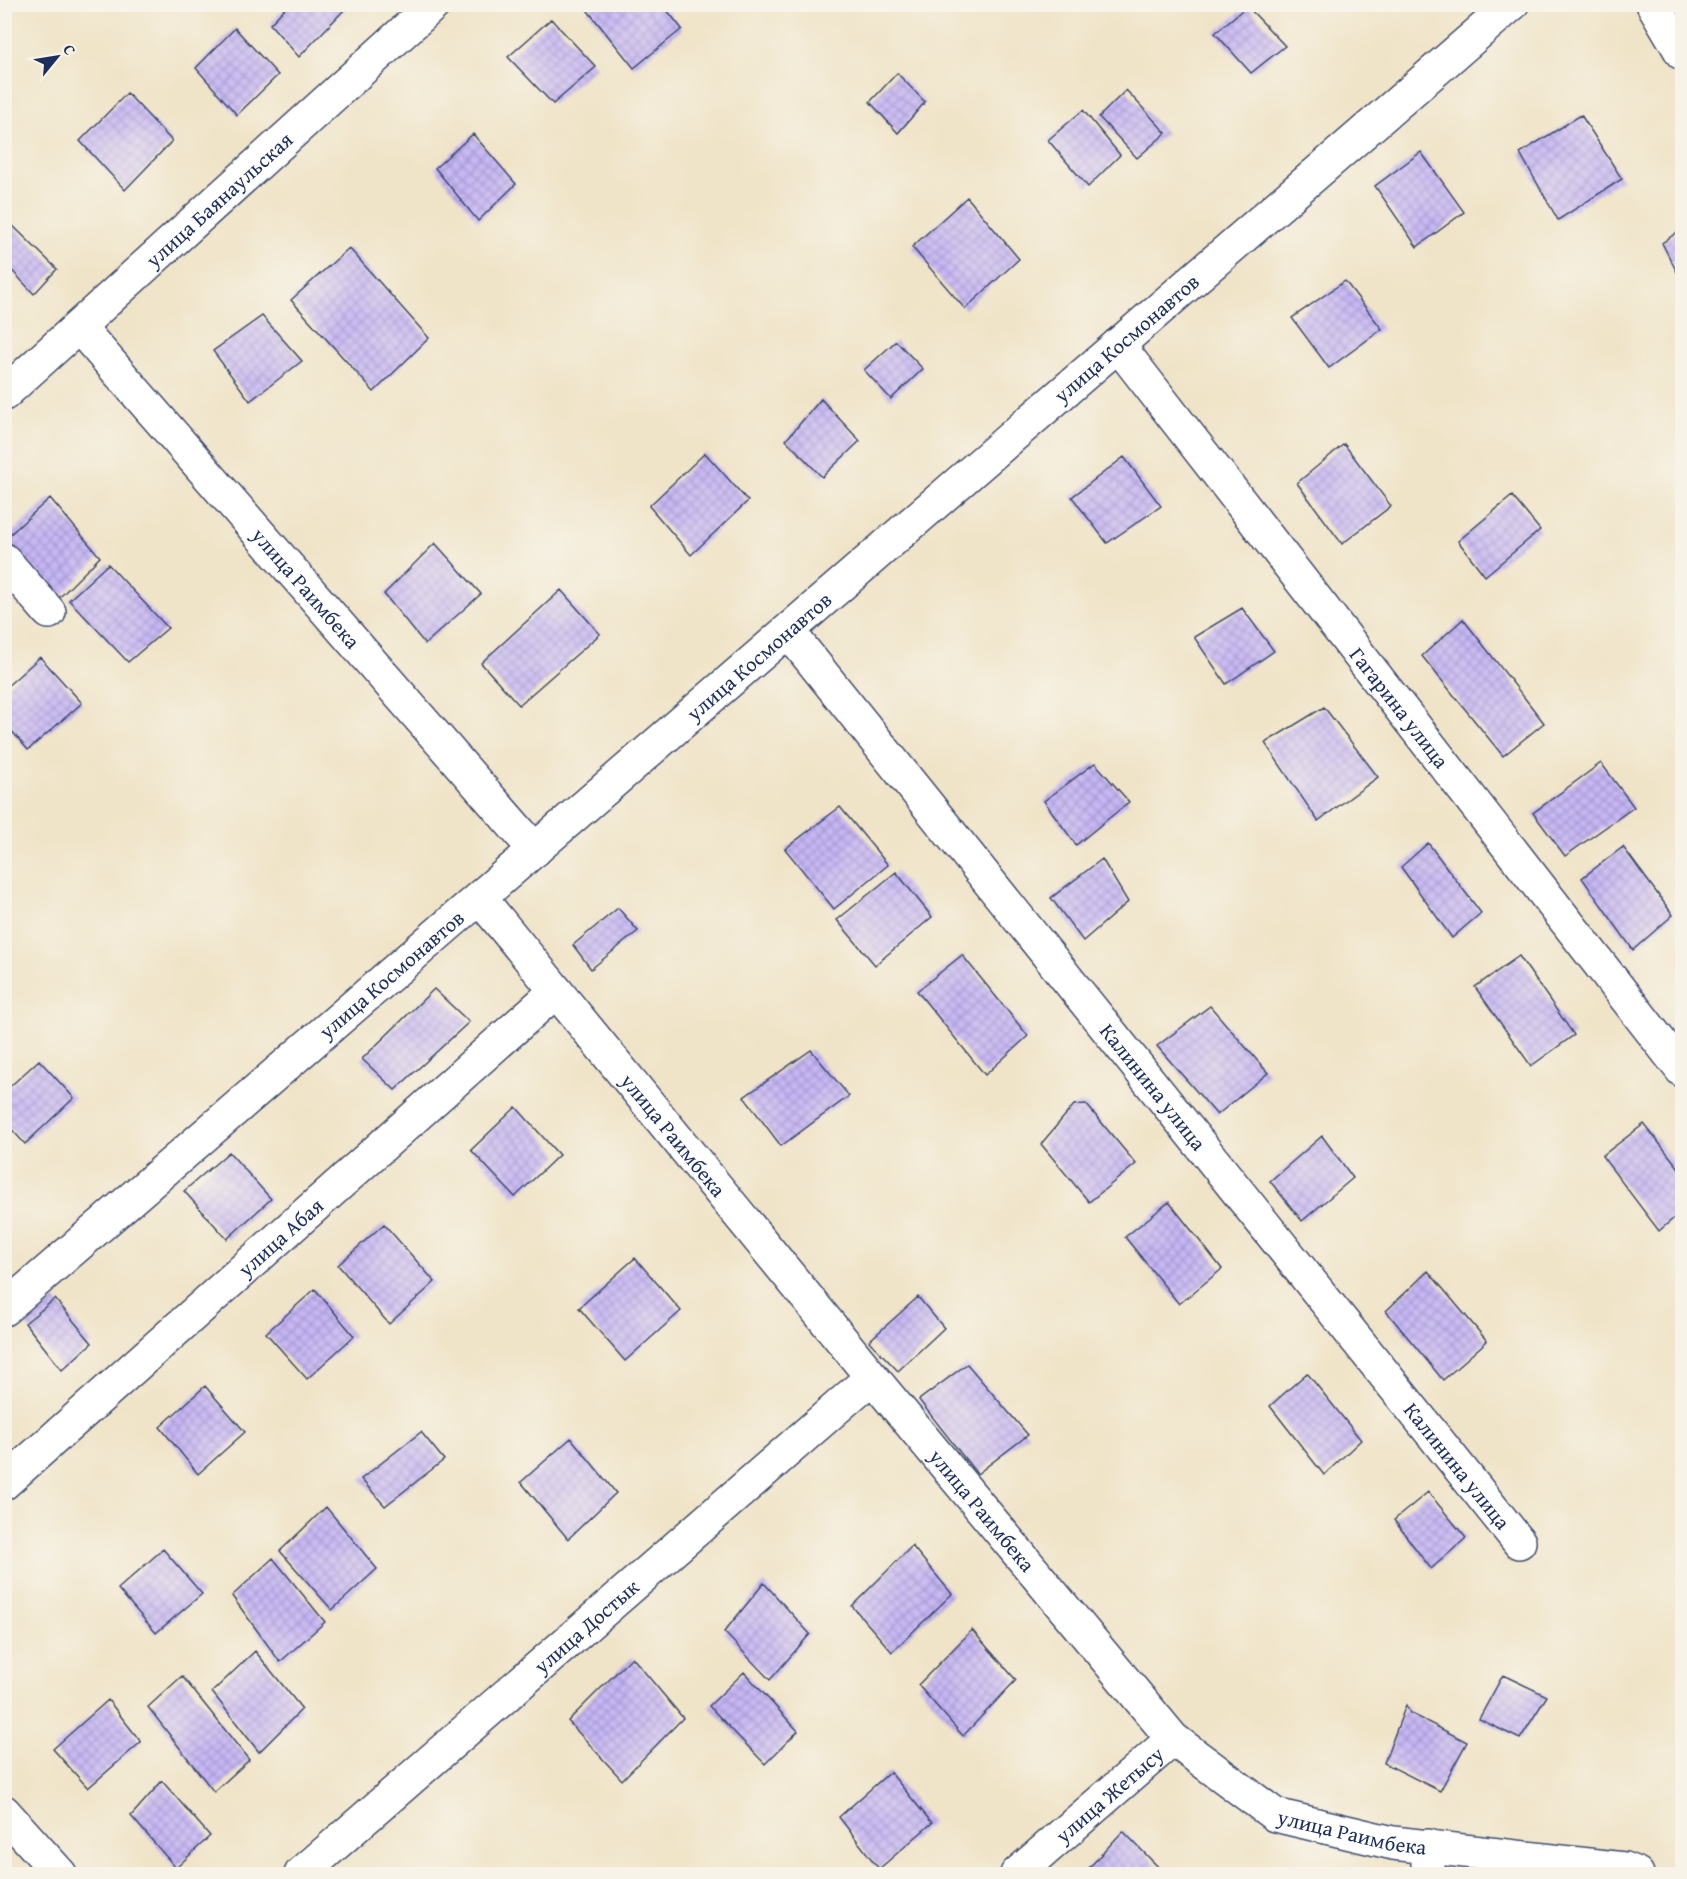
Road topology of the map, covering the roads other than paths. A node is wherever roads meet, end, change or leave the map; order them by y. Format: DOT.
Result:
graph roads {
  1 [pos="434,4"];
  2 [pos="1512,4"];
  3 [pos="1653,4"];
  4 [pos="1683,53"];
  5 [pos="79,327"];
  6 [pos="1118,345"];
  7 [pos="4,394"];
  8 [pos="4,560"];
  9 [pos="49,612"];
  10 [pos="788,631"];
  11 [pos="535,850"];
  12 [pos="480,898"];
  13 [pos="556,991"];
  14 [pos="1683,1070"];
  15 [pos="4,1309"];
  16 [pos="872,1377"];
  17 [pos="4,1483"];
  18 [pos="1519,1542"];
  19 [pos="1173,1739"];
  20 [pos="4,1812"];
  21 [pos="1428,1860"];
  22 [pos="60,1875"];
  23 [pos="301,1875"];
  24 [pos="1017,1875"];
  25 [pos="1637,1875"];
  1 -- 5 [label="street, улица Баянаульская"];
  2 -- 6 [label="street, улица Космонавтов"];
  3 -- 4 [label="street"];
  5 -- 7 [label="street, улица Баянаульская"];
  5 -- 11 [label="street, улица Раимбека"];
  6 -- 10 [label="street, улица Космонавтов"];
  6 -- 14 [label="street, Гагарина улица"];
  8 -- 9 [label="street"];
  10 -- 11 [label="street, улица Космонавтов"];
  10 -- 18 [label="street, Калинина улица"];
  11 -- 12 [label="street, улица Космонавтов"];
  12 -- 13 [label="street, улица Раимбека"];
  12 -- 15 [label="street, улица Космонавтов"];
  13 -- 16 [label="street, улица Раимбека"];
  13 -- 17 [label="street, улица Абая"];
  16 -- 19 [label="street, улица Раимбека"];
  16 -- 23 [label="street, улица Достык"];
  19 -- 21 [label="street, улица Раимбека"];
  19 -- 24 [label="street, улица Жетысу"];
  20 -- 22 [label="street"];
  21 -- 25 [label="street, улица Раимбека"];
}
